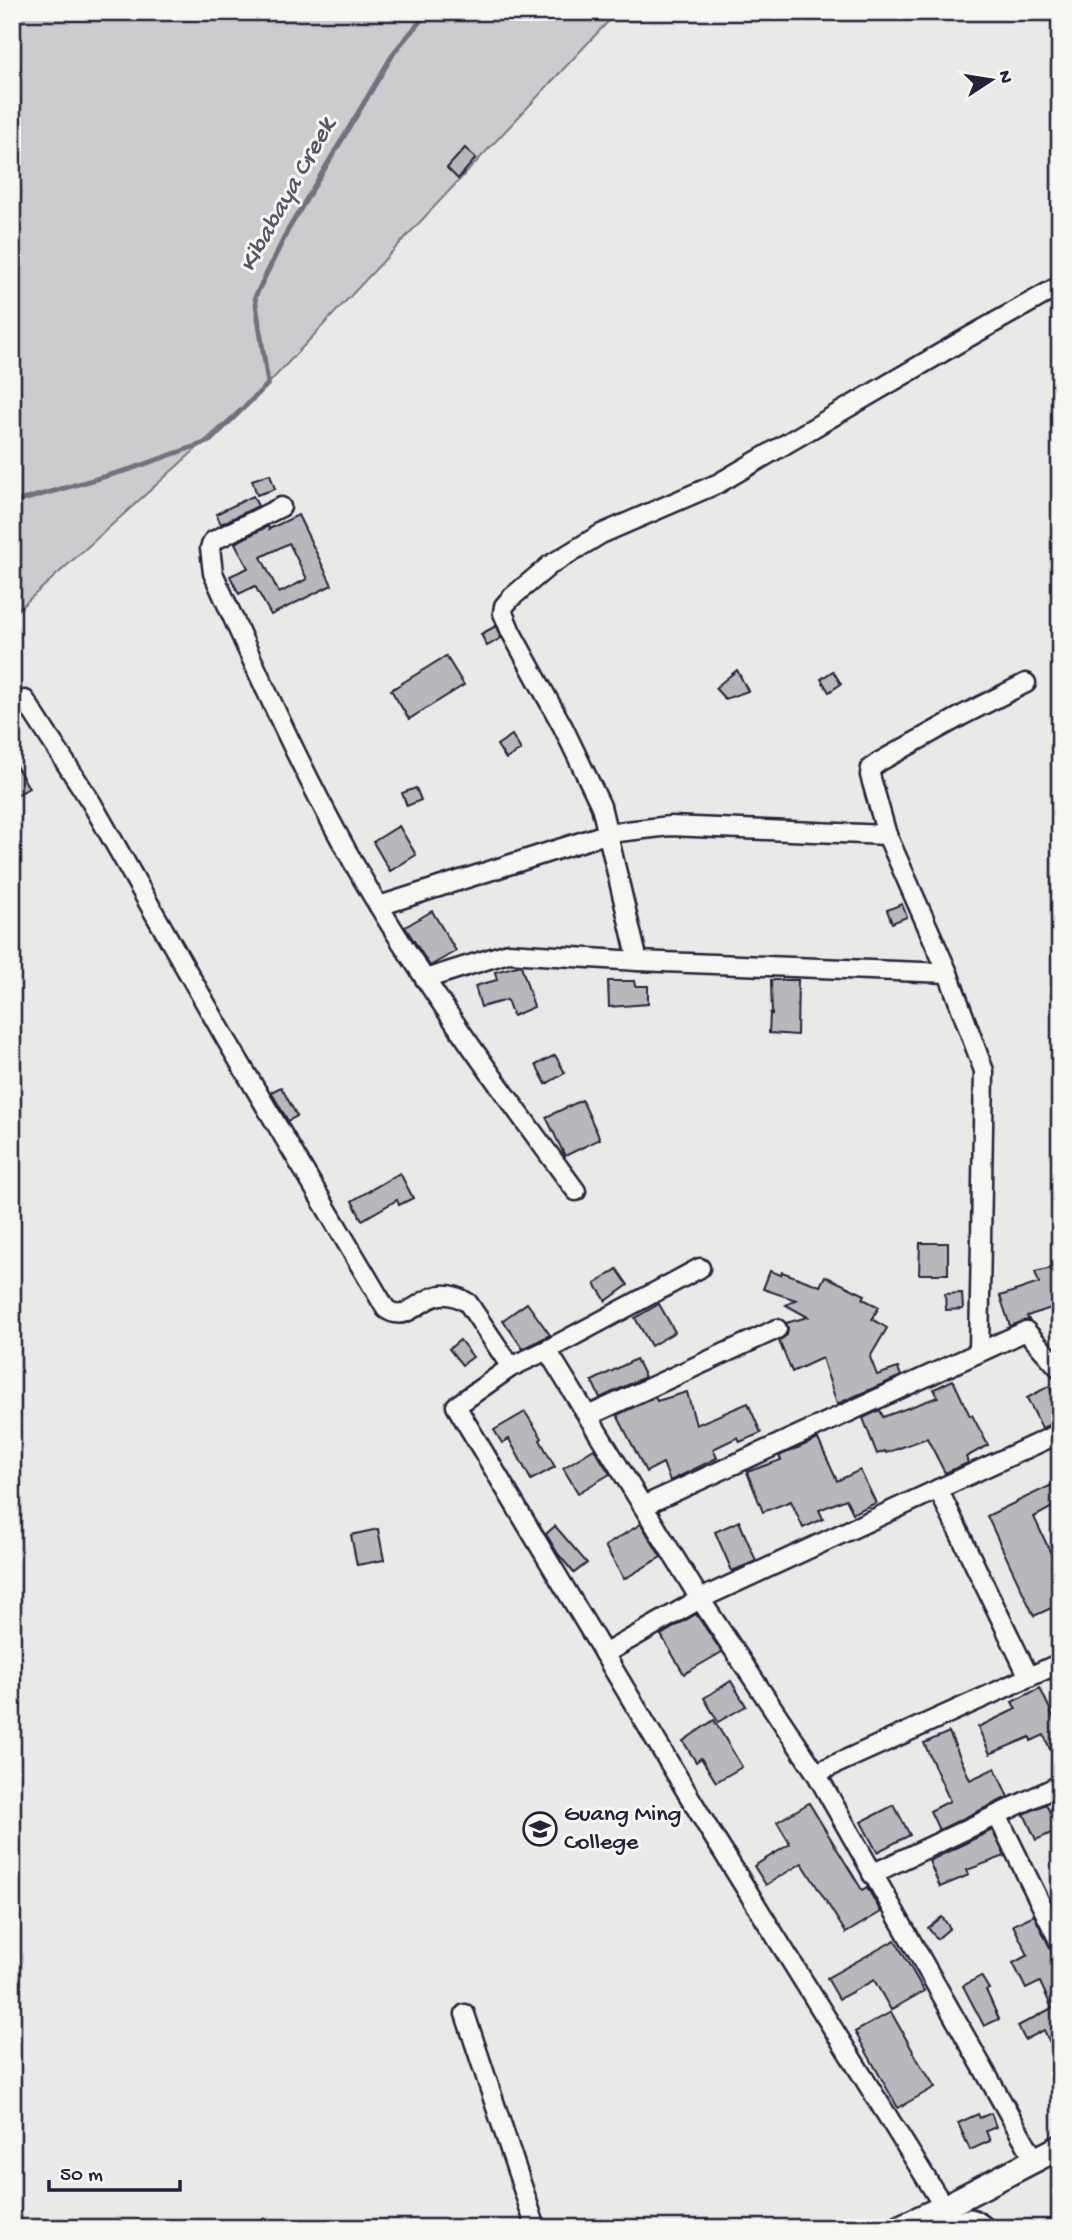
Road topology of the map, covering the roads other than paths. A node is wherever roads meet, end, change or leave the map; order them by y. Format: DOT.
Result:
graph roads {
  1 [pos="1054,289"];
  2 [pos="281,507"];
  3 [pos="1026,683"];
  4 [pos="25,700"];
  5 [pos="609,833"];
  6 [pos="887,835"];
  7 [pos="379,906"];
  8 [pos="638,961"];
  9 [pos="948,973"];
  10 [pos="425,979"];
  11 [pos="576,1191"];
  12 [pos="700,1268"];
  13 [pos="777,1329"];
  14 [pos="547,1350"];
  15 [pos="979,1352"];
  16 [pos="511,1367"];
  17 [pos="1060,1369"];
  18 [pos="588,1416"];
  19 [pos="1060,1433"];
  20 [pos="938,1489"];
  21 [pos="643,1506"];
  22 [pos="701,1599"];
  23 [pos="604,1654"];
  24 [pos="1060,1663"];
  25 [pos="1029,1677"];
  26 [pos="816,1773"];
  27 [pos="1060,1785"];
  28 [pos="997,1815"];
  29 [pos="872,1874"];
  30 [pos="1060,1943"];
  31 [pos="465,2014"];
  32 [pos="1060,2147"];
  33 [pos="1035,2160"];
  34 [pos="953,2220"];
  35 [pos="536,2228"];
  36 [pos="898,2228"];
  37 [pos="986,2228"];
  1 -- 5 [label="street"];
  2 -- 7 [label="street"];
  3 -- 6 [label="street"];
  4 -- 16 [label="street"];
  5 -- 6 [label="street"];
  5 -- 7 [label="street"];
  5 -- 8 [label="street"];
  6 -- 9 [label="street"];
  7 -- 10 [label="street"];
  8 -- 9 [label="street"];
  8 -- 10 [label="street"];
  9 -- 15 [label="street"];
  10 -- 11 [label="street"];
  12 -- 14 [label="street"];
  13 -- 18 [label="street"];
  14 -- 16 [label="street"];
  14 -- 18 [label="street"];
  15 -- 17 [label="street"];
  15 -- 21 [label="street"];
  16 -- 23 [label="street"];
  18 -- 21 [label="street"];
  19 -- 20 [label="street"];
  20 -- 22 [label="street"];
  20 -- 25 [label="street"];
  21 -- 22 [label="street"];
  22 -- 23 [label="street"];
  22 -- 26 [label="street"];
  23 -- 34 [label="street"];
  24 -- 25 [label="street"];
  25 -- 26 [label="street"];
  26 -- 29 [label="street"];
  27 -- 28 [label="street"];
  28 -- 29 [label="street"];
  28 -- 30 [label="street"];
  29 -- 33 [label="street"];
  31 -- 35 [label="street"];
  32 -- 33 [label="main road"];
  33 -- 34 [label="main road"];
  34 -- 36 [label="main road"];
  34 -- 37 [label="street"];
}
